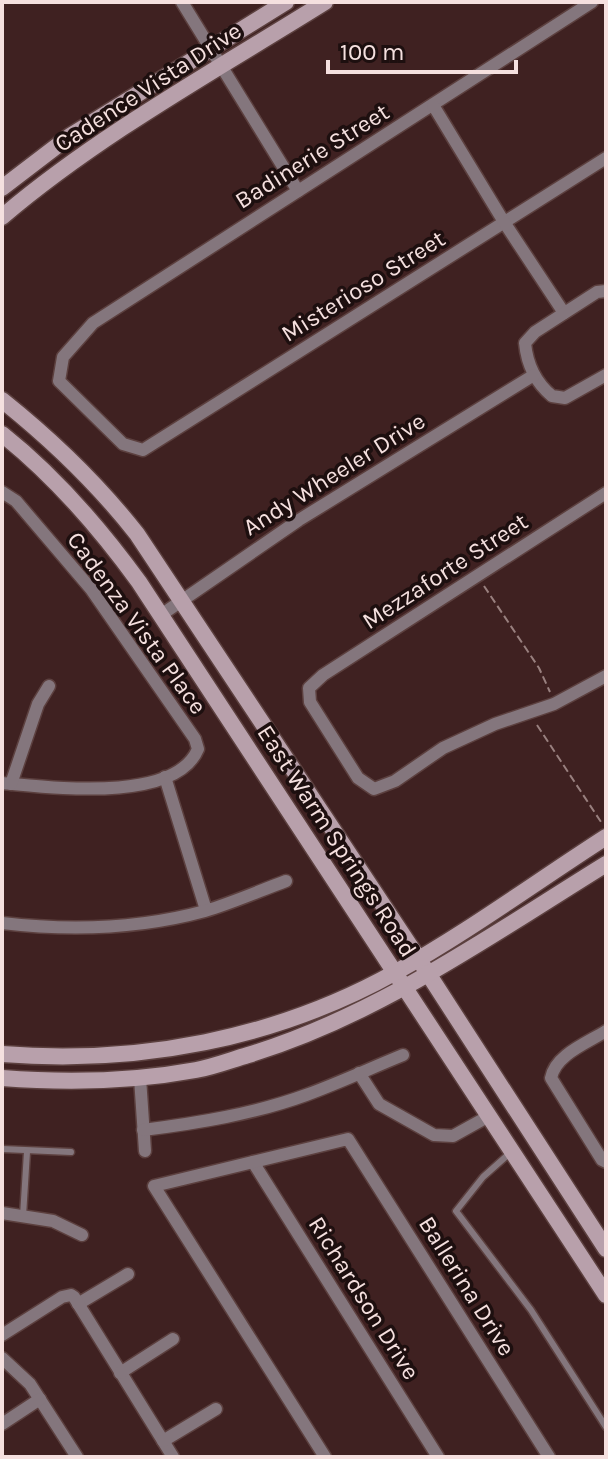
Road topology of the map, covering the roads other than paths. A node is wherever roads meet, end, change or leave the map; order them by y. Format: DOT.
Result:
graph roads {
  1 [pos="182,2"];
  2 [pos="286,2"];
  3 [pos="325,2"];
  4 [pos="592,2"];
  5 [pos="212,49"];
  6 [pos="223,66"];
  7 [pos="433,105"];
  8 [pos="606,158"];
  9 [pos="2,188"];
  10 [pos="298,191"];
  11 [pos="2,217"];
  12 [pos="504,222"];
  13 [pos="606,291"];
  14 [pos="564,313"];
  15 [pos="534,375"];
  16 [pos="604,379"];
  17 [pos="2,400"];
  18 [pos="2,434"];
  19 [pos="143,450"];
  20 [pos="2,492"];
  21 [pos="606,493"];
  22 [pos="183,599"];
  23 [pos="161,615"];
  24 [pos="606,676"];
  25 [pos="49,686"];
  26 [pos="165,777"];
  27 [pos="7,783"];
  28 [pos="606,837"];
  29 [pos="606,864"];
  30 [pos="286,881"];
  31 [pos="206,910"];
  32 [pos="2,923"];
  33 [pos="418,958"];
  34 [pos="428,974"];
  35 [pos="399,980"];
  36 [pos="606,1031"];
  37 [pos="2,1054"];
  38 [pos="403,1055"];
  39 [pos="359,1073"];
  40 [pos="2,1078"];
  41 [pos="140,1078"];
  42 [pos="489,1116"];
  43 [pos="143,1130"];
  44 [pos="2,1149"];
  45 [pos="145,1151"];
  46 [pos="512,1151"];
  47 [pos="27,1152"];
  48 [pos="71,1152"];
  49 [pos="253,1162"];
  50 [pos="606,1162"];
  51 [pos="2,1213"];
  52 [pos="23,1217"];
  53 [pos="82,1235"];
  54 [pos="606,1249"];
  55 [pos="128,1274"];
  56 [pos="606,1295"];
  57 [pos="78,1304"];
  58 [pos="2,1335"];
  59 [pos="173,1339"];
  60 [pos="2,1358"];
  61 [pos="120,1373"];
  62 [pos="40,1399"];
  63 [pos="216,1409"];
  64 [pos="2,1424"];
  65 [pos="606,1427"];
  66 [pos="163,1441"];
  67 [pos="77,1457"];
  68 [pos="173,1457"];
  69 [pos="325,1457"];
  70 [pos="438,1457"];
  71 [pos="549,1457"];
  1 -- 5 [label="street"];
  2 -- 5 [label="main road, Cadence Vista Drive"];
  3 -- 6 [label="main road, Cadence Vista Drive"];
  4 -- 7 [label="street, Badinerie Street"];
  5 -- 6 [label="street"];
  5 -- 9 [label="main road, Cadence Vista Drive"];
  6 -- 10 [label="street"];
  6 -- 11 [label="main road, Cadence Vista Drive"];
  7 -- 10 [label="street, Badinerie Street"];
  7 -- 12 [label="street"];
  8 -- 12 [label="street, Misterioso Street"];
  10 -- 19 [label="street, Badinerie Street"];
  12 -- 14 [label="street"];
  12 -- 19 [label="street, Misterioso Street"];
  13 -- 14 [label="street"];
  14 -- 15 [label="street"];
  15 -- 16 [label="street"];
  15 -- 22 [label="street, Andy Wheeler Drive"];
  17 -- 22 [label="main road, East Warm Springs Road"];
  18 -- 23 [label="main road, East Warm Springs Road"];
  20 -- 26 [label="street, Cadenza Vista Place"];
  21 -- 24 [label="street, Mezzaforte Street"];
  22 -- 23 [label="street, Andy Wheeler Drive"];
  22 -- 33 [label="main road, East Warm Springs Road"];
  23 -- 35 [label="main road, East Warm Springs Road"];
  25 -- 27 [label="street"];
  26 -- 27 [label="street"];
  26 -- 31 [label="street"];
  28 -- 33 [label="main road"];
  29 -- 34 [label="main road"];
  30 -- 31 [label="street"];
  31 -- 32 [label="street"];
  33 -- 34 [label="main road, East Warm Springs Road"];
  33 -- 35 [label="main road"];
  34 -- 35 [label="main road"];
  34 -- 54 [label="main road, East Warm Springs Road"];
  35 -- 37 [label="main road"];
  35 -- 41 [label="main road"];
  35 -- 42 [label="main road, East Warm Springs Road"];
  36 -- 50 [label="street"];
  38 -- 39 [label="street"];
  39 -- 42 [label="street"];
  39 -- 43 [label="street"];
  40 -- 41 [label="main road"];
  41 -- 43 [label="street"];
  42 -- 46 [label="main road, East Warm Springs Road"];
  43 -- 45 [label="street"];
  44 -- 47 [label="lane"];
  46 -- 56 [label="main road, East Warm Springs Road"];
  46 -- 65 [label="lane"];
  47 -- 48 [label="lane"];
  47 -- 52 [label="lane"];
  49 -- 69 [label="street"];
  49 -- 70 [label="street, Richardson Drive"];
  49 -- 71 [label="street, Ballerina Drive"];
  51 -- 52 [label="street"];
  52 -- 53 [label="street"];
  55 -- 57 [label="street"];
  57 -- 58 [label="street"];
  57 -- 61 [label="street"];
  59 -- 61 [label="street"];
  60 -- 62 [label="street"];
  61 -- 66 [label="street"];
  62 -- 64 [label="street"];
  62 -- 67 [label="street"];
  63 -- 66 [label="street"];
  66 -- 68 [label="street"];
}
